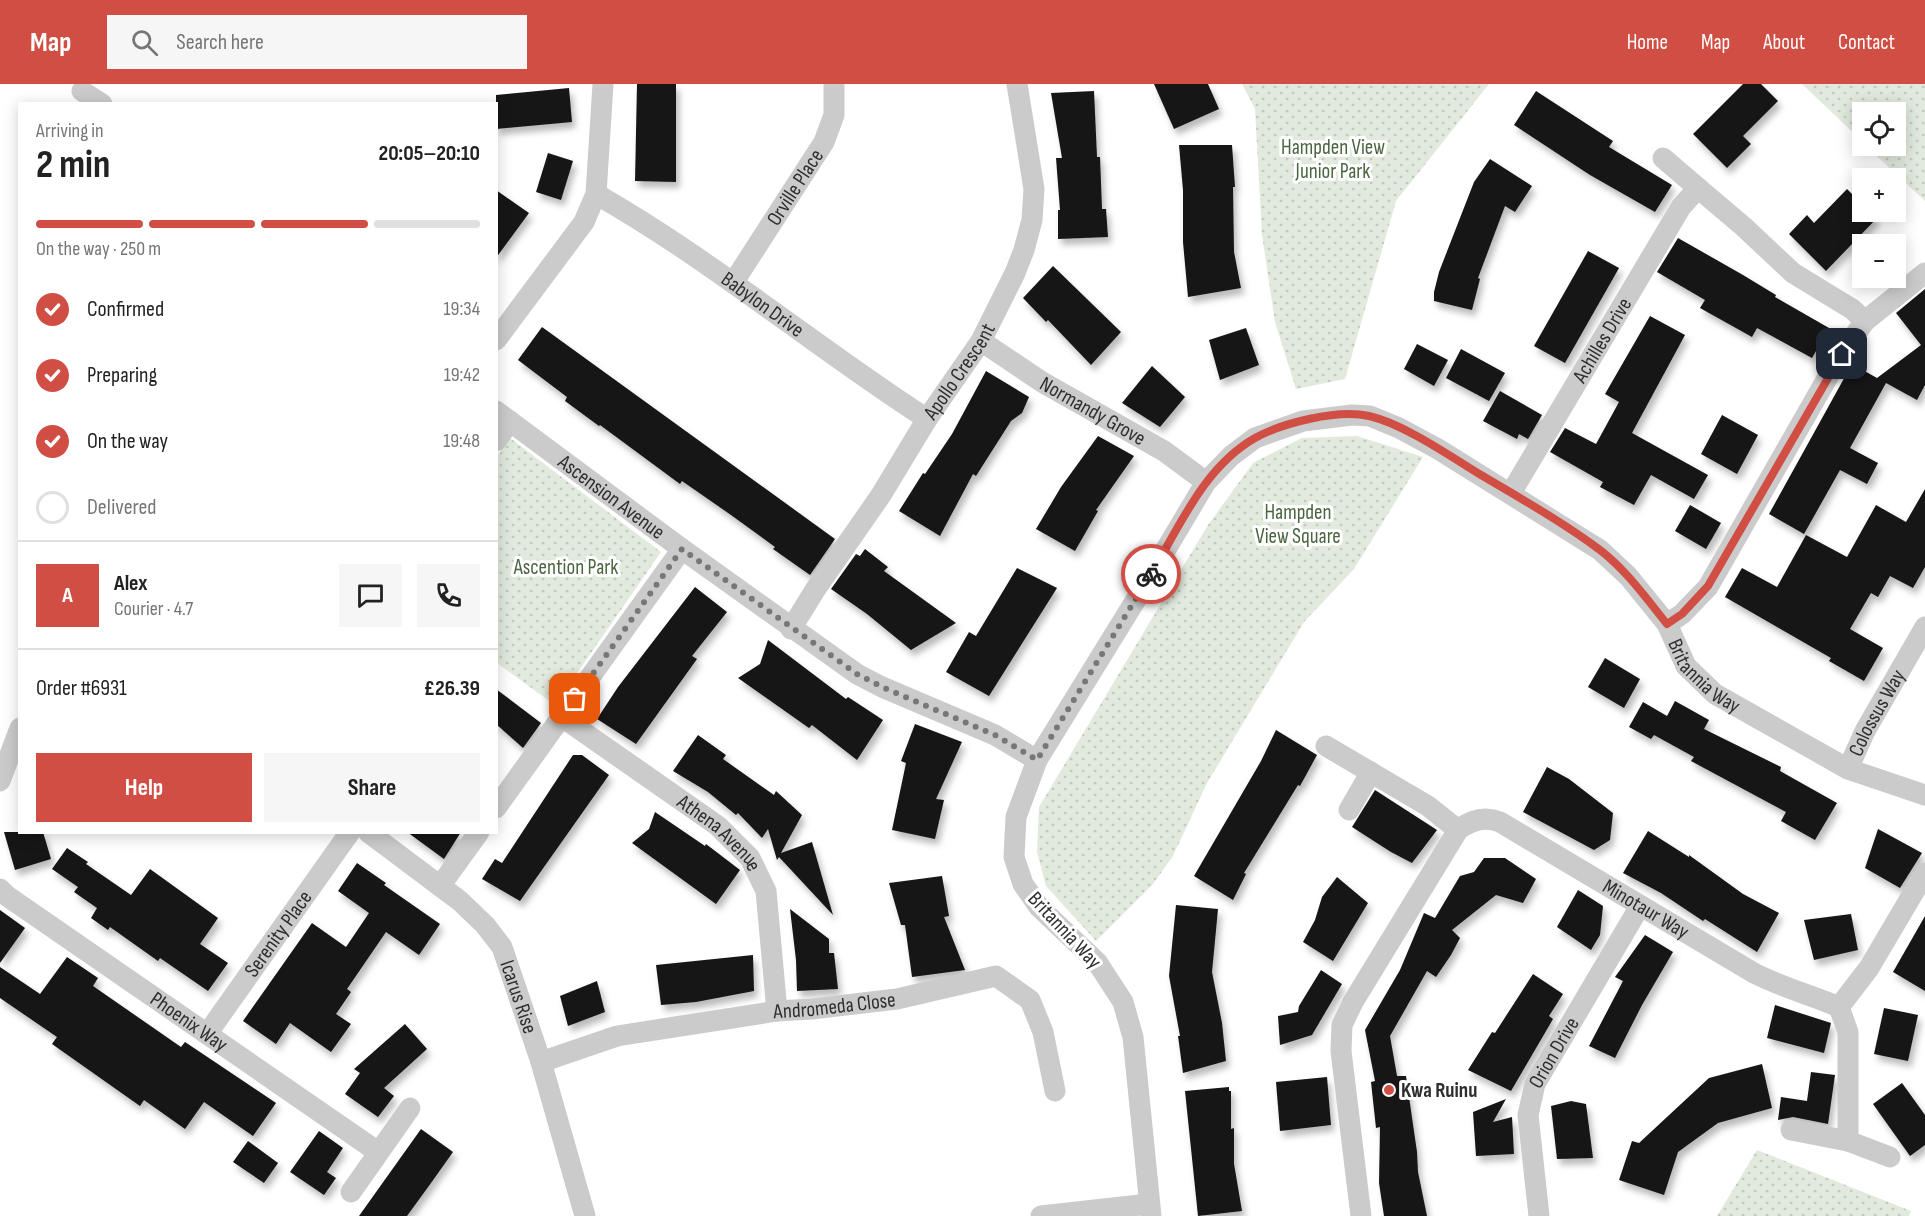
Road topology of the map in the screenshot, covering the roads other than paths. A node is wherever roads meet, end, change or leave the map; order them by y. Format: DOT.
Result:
graph roads {
  1 [pos="603,84"];
  2 [pos="834,84"];
  3 [pos="1017,84"];
  4 [pos="82,91"];
  5 [pos="99,102"];
  6 [pos="1663,158"];
  7 [pos="1698,188"];
  8 [pos="596,194"];
  9 [pos="1925,273"];
  10 [pos="733,283"];
  11 [pos="1865,321"];
  12 [pos="498,337"];
  13 [pos="981,341"];
  14 [pos="503,416"];
  15 [pos="927,419"];
  16 [pos="498,434"];
  17 [pos="1206,482"];
  18 [pos="1511,493"];
  19 [pos="682,549"];
  20 [pos="1667,624"];
  21 [pos="1925,627"];
  22 [pos="791,629"];
  23 [pos="562,717"];
  24 [pos="18,733"];
  25 [pos="1326,746"];
  26 [pos="1037,760"];
  27 [pos="1848,769"];
  28 [pos="1371,772"];
  29 [pos="0,781"];
  30 [pos="1925,795"];
  31 [pos="498,805"];
  32 [pos="1348,810"];
  33 [pos="1458,830"];
  34 [pos="349,834"];
  35 [pos="371,834"];
  36 [pos="478,834"];
  37 [pos="1925,873"];
  38 [pos="440,886"];
  39 [pos="0,889"];
  40 [pos="1640,906"];
  41 [pos="1839,1006"];
  42 [pos="777,1011"];
  43 [pos="207,1034"];
  44 [pos="541,1062"];
  45 [pos="1055,1091"];
  46 [pos="410,1108"];
  47 [pos="1791,1130"];
  48 [pos="1848,1141"];
  49 [pos="378,1152"];
  50 [pos="1890,1157"];
  51 [pos="351,1192"];
  52 [pos="1150,1210"];
  53 [pos="585,1216"];
  54 [pos="1041,1216"];
  55 [pos="1361,1216"];
  56 [pos="1539,1216"];
  1 -- 8 [label="street"];
  2 -- 10 [label="street, Orville Place"];
  3 -- 13 [label="street, Apollo Crescent"];
  4 -- 5 [label="street"];
  6 -- 7 [label="street"];
  7 -- 11 [label="street"];
  7 -- 18 [label="street, Achilles Drive"];
  8 -- 10 [label="street, Babylon Drive"];
  8 -- 12 [label="street"];
  9 -- 11 [label="street"];
  10 -- 15 [label="street, Babylon Drive"];
  11 -- 20 [label="street"];
  13 -- 15 [label="street, Apollo Crescent"];
  13 -- 17 [label="street, Normandy Grove"];
  14 -- 16 [label="street"];
  14 -- 19 [label="street, Ascension Avenue"];
  15 -- 22 [label="street, Apollo Crescent"];
  17 -- 18 [label="street, Britannia Way"];
  17 -- 26 [label="street, Britannia Way"];
  18 -- 20 [label="street, Britannia Way"];
  19 -- 22 [label="street, Ascension Avenue"];
  19 -- 23 [label="street"];
  20 -- 27 [label="street, Britannia Way"];
  21 -- 27 [label="street, Colossus Way"];
  22 -- 26 [label="street, Ascension Avenue"];
  23 -- 31 [label="street"];
  23 -- 42 [label="street, Athena Avenue"];
  24 -- 29 [label="street"];
  25 -- 28 [label="street"];
  26 -- 52 [label="street, Britannia Way"];
  27 -- 30 [label="street, Britannia Way"];
  28 -- 32 [label="street"];
  28 -- 33 [label="street"];
  33 -- 40 [label="street, Minotaur Way"];
  33 -- 55 [label="street"];
  34 -- 43 [label="street, Serenity Place"];
  35 -- 38 [label="street, Icarus Rise"];
  36 -- 38 [label="street"];
  37 -- 41 [label="street"];
  38 -- 44 [label="street, Icarus Rise"];
  39 -- 43 [label="street, Phoenix Way"];
  40 -- 41 [label="street, Minotaur Way"];
  40 -- 56 [label="street, Orion Drive"];
  41 -- 48 [label="street"];
  42 -- 44 [label="street, Andromeda Close"];
  42 -- 45 [label="street, Andromeda Close"];
  43 -- 49 [label="street, Phoenix Way"];
  44 -- 53 [label="street, Icarus Rise"];
  46 -- 49 [label="street"];
  47 -- 48 [label="street"];
  48 -- 50 [label="street"];
  49 -- 51 [label="street"];
  52 -- 54 [label="street"];
}
